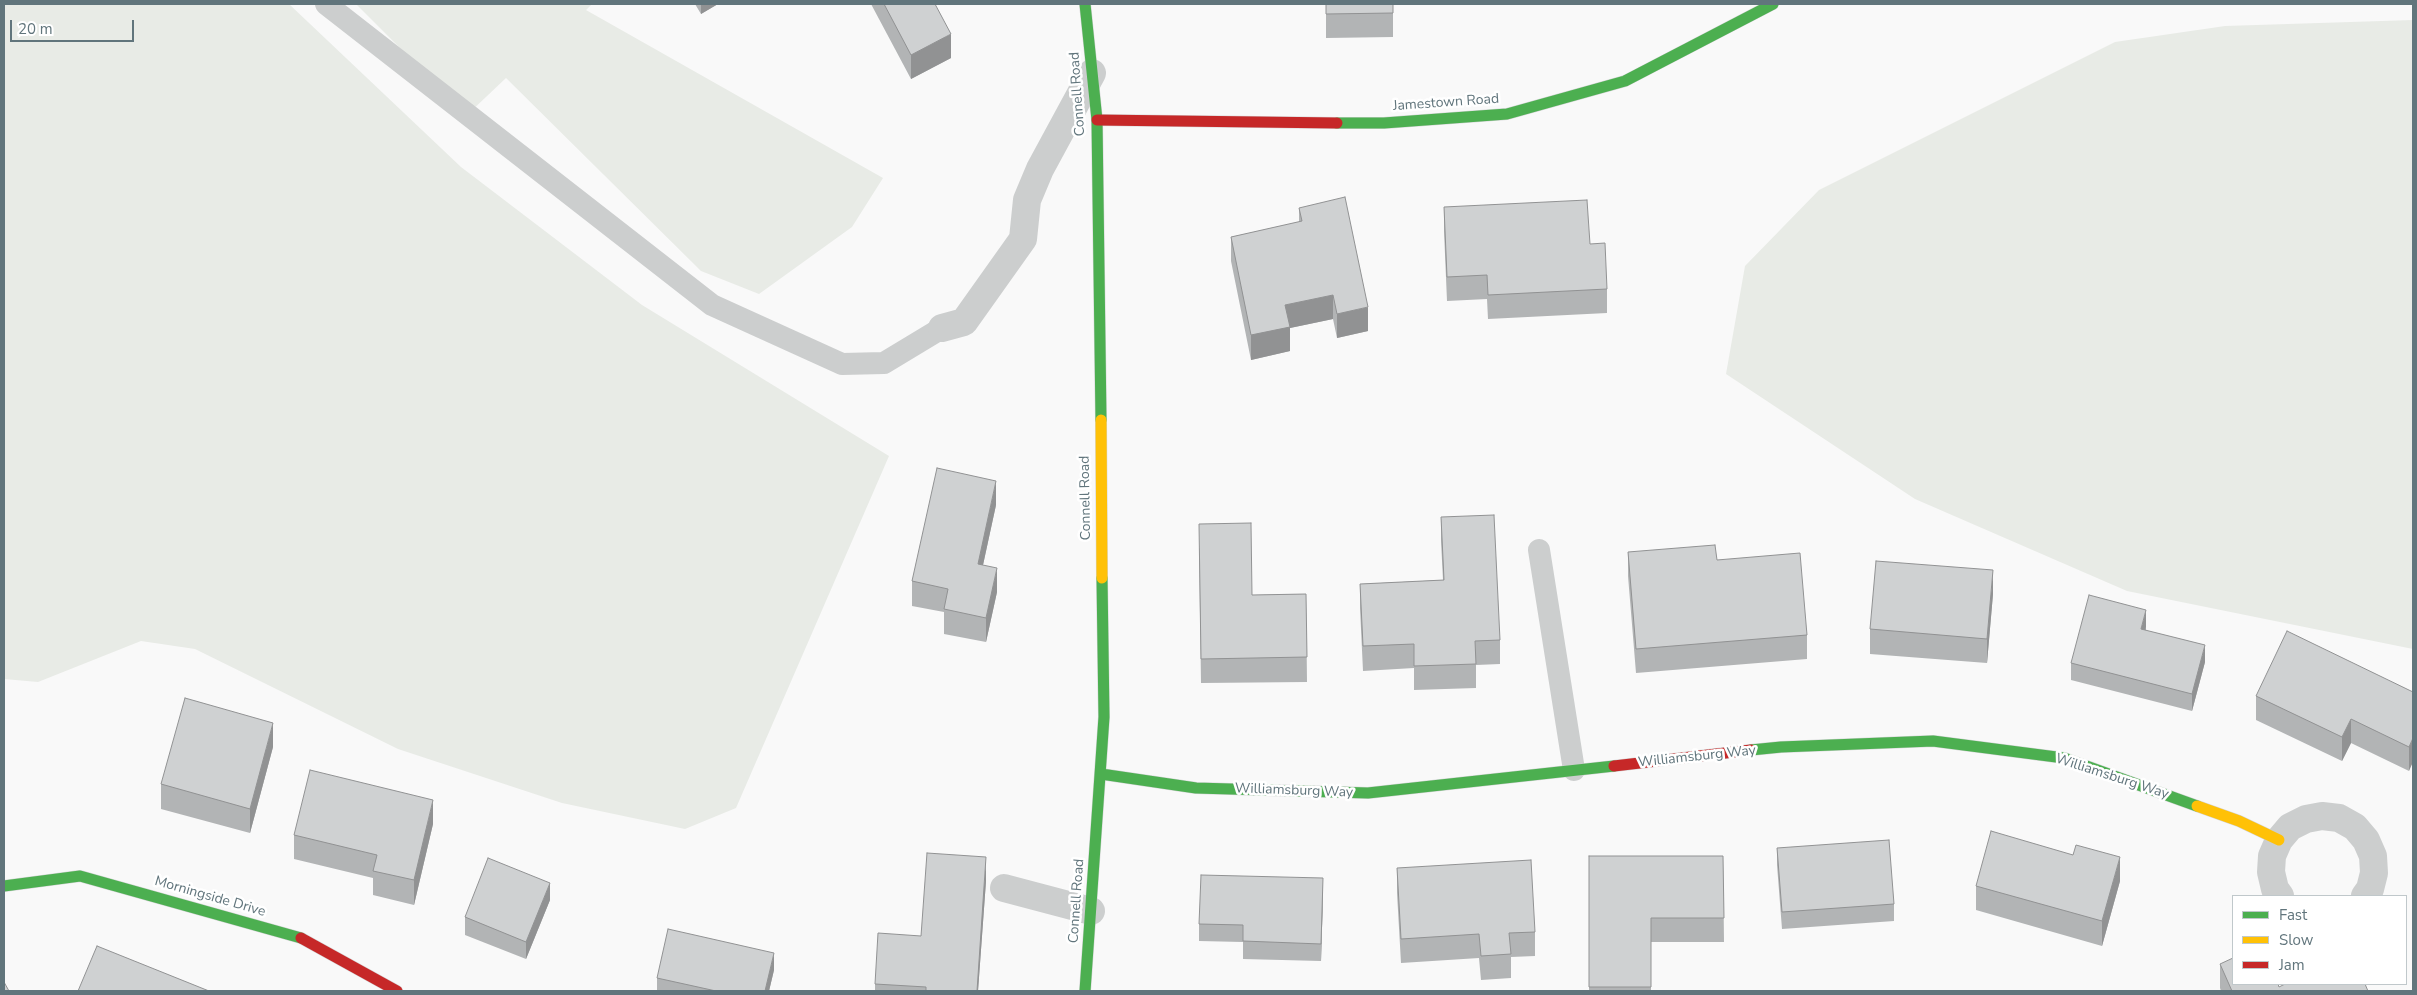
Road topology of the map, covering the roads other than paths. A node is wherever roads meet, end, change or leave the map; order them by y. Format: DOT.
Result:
graph roads {
  1 [pos="326,4"];
  2 [pos="1085,4"];
  3 [pos="1773,4"];
  4 [pos="1092,73"];
  5 [pos="1096,120"];
  6 [pos="942,328"];
  7 [pos="1539,550"];
  8 [pos="1574,770"];
  9 [pos="1101,774"];
  10 [pos="2279,840"];
  11 [pos="4,886"];
  12 [pos="1004,888"];
  13 [pos="2279,895"];
  14 [pos="2366,895"];
  15 [pos="1091,911"];
  16 [pos="397,991"];
  17 [pos="1085,991"];
  1 -- 6 [label="lane"];
  2 -- 4 [label="street, Connell Road"];
  3 -- 5 [label="street, Jamestown Road"];
  4 -- 5 [label="street, Connell Road"];
  4 -- 6 [label="street"];
  5 -- 9 [label="street, Connell Road"];
  7 -- 8 [label="lane"];
  8 -- 9 [label="street, Williamsburg Way"];
  8 -- 10 [label="street, Williamsburg Way"];
  9 -- 15 [label="street, Connell Road"];
  10 -- 13 [label="street"];
  10 -- 14 [label="street"];
  11 -- 16 [label="street, Morningside Drive"];
  12 -- 15 [label="street"];
  15 -- 17 [label="street, Connell Road"];
}
